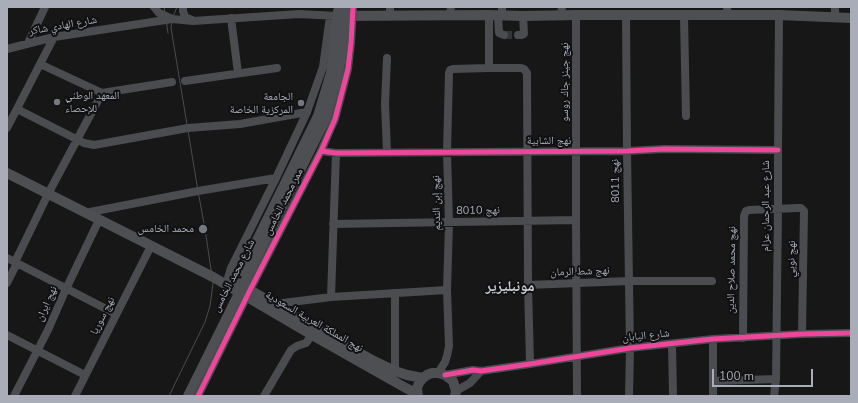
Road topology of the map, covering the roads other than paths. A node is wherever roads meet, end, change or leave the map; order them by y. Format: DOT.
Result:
graph roads {
  1 [pos="45,7"];
  2 [pos="154,7"];
  3 [pos="184,7"];
  4 [pos="390,11"];
  5 [pos="450,11"];
  6 [pos="562,11"];
  7 [pos="601,11"];
  8 [pos="656,11"];
  9 [pos="727,11"];
  10 [pos="343,12"];
  11 [pos="835,12"];
  12 [pos="498,13"];
  13 [pos="576,15"];
  14 [pos="626,15"];
  15 [pos="779,15"];
  16 [pos="523,16"];
  17 [pos="684,16"];
  18 [pos="231,18"];
  19 [pos="851,18"];
  20 [pos="172,19"];
  21 [pos="193,20"];
  22 [pos="504,35"];
  23 [pos="518,35"];
  24 [pos="54,37"];
  25 [pos="28,43"];
  26 [pos="7,49"];
  27 [pos="387,58"];
  28 [pos="40,64"];
  29 [pos="277,68"];
  30 [pos="489,68"];
  31 [pos="238,73"];
  32 [pos="185,81"];
  33 [pos="172,82"];
  34 [pos="102,93"];
  35 [pos="17,109"];
  36 [pos="307,112"];
  37 [pos="686,116"];
  38 [pos="7,128"];
  39 [pos="77,140"];
  40 [pos="778,150"];
  41 [pos="321,151"];
  42 [pos="527,151"];
  43 [pos="576,151"];
  44 [pos="627,151"];
  45 [pos="336,152"];
  46 [pos="387,152"];
  47 [pos="446,152"];
  48 [pos="7,173"];
  49 [pos="276,178"];
  50 [pos="48,194"];
  51 [pos="778,209"];
  52 [pos="85,213"];
  53 [pos="99,220"];
  54 [pos="576,220"];
  55 [pos="527,221"];
  56 [pos="448,223"];
  57 [pos="334,224"];
  58 [pos="151,246"];
  59 [pos="13,261"];
  60 [pos="629,281"];
  61 [pos="712,281"];
  62 [pos="7,282"];
  63 [pos="576,283"];
  64 [pos="528,285"];
  65 [pos="66,289"];
  66 [pos="239,289"];
  67 [pos="446,290"];
  68 [pos="395,293"];
  69 [pos="331,297"];
  70 [pos="275,304"];
  71 [pos="116,314"];
  72 [pos="851,333"];
  73 [pos="802,334"];
  74 [pos="312,335"];
  75 [pos="7,336"];
  76 [pos="776,336"];
  77 [pos="742,338"];
  78 [pos="713,339"];
  79 [pos="672,344"];
  80 [pos="630,348"];
  81 [pos="37,351"];
  82 [pos="577,357"];
  83 [pos="530,364"];
  84 [pos="395,370"];
  85 [pos="481,371"];
  86 [pos="441,374"];
  87 [pos="85,376"];
  88 [pos="423,378"];
  89 [pos="776,379"];
  90 [pos="714,381"];
  91 [pos="455,394"];
  92 [pos="417,395"];
  93 [pos="14,396"];
  94 [pos="75,396"];
  95 [pos="181,396"];
  96 [pos="188,396"];
  97 [pos="198,396"];
  98 [pos="264,396"];
  99 [pos="577,396"];
  100 [pos="629,396"];
  101 [pos="673,396"];
  102 [pos="713,396"];
  103 [pos="774,396"];
  1 -- 25 [label="street"];
  2 -- 20 [label="street"];
  3 -- 21 [label="street"];
  4 -- 5 [label="main road"];
  4 -- 10 [label="main road"];
  5 -- 12 [label="main road"];
  6 -- 13 [label="main road"];
  6 -- 16 [label="main road"];
  7 -- 13 [label="main road"];
  7 -- 14 [label="main road"];
  8 -- 14 [label="main road"];
  8 -- 17 [label="main road"];
  9 -- 15 [label="main road"];
  9 -- 17 [label="main road"];
  10 -- 18 [label="street, شارع الهادي شاكر"];
  10 -- 36 [label="street, شارع محمد الخامس"];
  10 -- 41 [label="street, ممر محمد الخامس"];
  10 -- 66 [label="main road, شارع محمد الخامس"];
  11 -- 15 [label="main road"];
  11 -- 19 [label="main road"];
  12 -- 16 [label="main road"];
  12 -- 22 [label="street"];
  12 -- 30 [label="street"];
  13 -- 43 [label="street, نهج جينز جاك روسو"];
  14 -- 44 [label="street, نهج 8011"];
  15 -- 40 [label="street, شارع عبد الرحمان عزام"];
  16 -- 23 [label="street"];
  17 -- 37 [label="street"];
  18 -- 21 [label="street, شارع الهادي شاكر"];
  18 -- 31 [label="street"];
  20 -- 21 [label="street, شارع الهادي شاكر"];
  20 -- 24 [label="street, شارع الهادي شاكر"];
  24 -- 25 [label="street, شارع الهادي شاكر"];
  24 -- 28 [label="street"];
  25 -- 26 [label="street, شارع الهادي شاكر"];
  27 -- 46 [label="street"];
  28 -- 34 [label="street"];
  28 -- 35 [label="street"];
  29 -- 31 [label="street"];
  30 -- 42 [label="street"];
  30 -- 47 [label="street, نهج إبن النديم"];
  31 -- 32 [label="street"];
  33 -- 34 [label="street"];
  34 -- 39 [label="street"];
  35 -- 38 [label="street"];
  35 -- 39 [label="street"];
  36 -- 39 [label="street"];
  36 -- 49 [label="street, شارع محمد الخامس"];
  39 -- 50 [label="street"];
  40 -- 44 [label="street, نهج الشابية"];
  40 -- 51 [label="street, شارع عبد الرحمان عزام"];
  41 -- 45 [label="street, نهج الشابية"];
  41 -- 66 [label="street, ممر محمد الخامس"];
  42 -- 43 [label="street, نهج الشابية"];
  42 -- 47 [label="street, نهج الشابية"];
  42 -- 55 [label="street"];
  43 -- 44 [label="street, نهج الشابية"];
  43 -- 54 [label="street, نهج جينز جاك روسو"];
  44 -- 60 [label="street, نهج 8011"];
  45 -- 46 [label="street, نهج الشابية"];
  45 -- 57 [label="street"];
  46 -- 47 [label="street, نهج الشابية"];
  47 -- 56 [label="street, نهج إبن النديم"];
  48 -- 50 [label="main road, نهج المملكة العربية السعودية"];
  49 -- 52 [label="street"];
  49 -- 66 [label="street, شارع محمد الخامس"];
  50 -- 52 [label="main road, نهج المملكة العربية السعودية"];
  50 -- 59 [label="street"];
  51 -- 73 [label="street, نهج نويي"];
  51 -- 76 [label="street, شارع عبد الرحمان عزام"];
  51 -- 77 [label="street, نهج محمد صلاح الدين"];
  52 -- 53 [label="main road, نهج المملكة العربية السعودية"];
  53 -- 58 [label="main road, نهج المملكة العربية السعودية"];
  53 -- 65 [label="street, نهج ايران"];
  54 -- 55 [label="street, نهج 8010"];
  54 -- 63 [label="street, نهج جينز جاك روسو"];
  55 -- 56 [label="street, نهج 8010"];
  55 -- 64 [label="street"];
  56 -- 57 [label="street, نهج 8010"];
  56 -- 67 [label="street, نهج إبن النديم"];
  57 -- 69 [label="street"];
  58 -- 66 [label="main road, نهج المملكة العربية السعودية"];
  58 -- 71 [label="street, نهج سوريا"];
  59 -- 62 [label="street"];
  59 -- 65 [label="street"];
  60 -- 61 [label="street, نهج شط الرمان"];
  60 -- 63 [label="street, نهج شط الرمان"];
  60 -- 80 [label="street, نهج 8011"];
  63 -- 64 [label="street, نهج شط الرمان"];
  63 -- 82 [label="street, نهج جينز جاك روسو"];
  64 -- 83 [label="street"];
  65 -- 71 [label="street"];
  65 -- 81 [label="street, نهج ايران"];
  66 -- 70 [label="main road, نهج المملكة العربية السعودية"];
  66 -- 74 [label="main road, نهج المملكة العربية السعودية"];
  66 -- 95 [label="main road, شارع محمد الخامس"];
  66 -- 96 [label="main road, شارع محمد الخامس"];
  66 -- 97 [label="street, ممر محمد الخامس"];
  67 -- 68 [label="street"];
  67 -- 86 [label="street, نهج إبن النديم"];
  68 -- 69 [label="street"];
  68 -- 84 [label="street"];
  69 -- 70 [label="street"];
  70 -- 84 [label="main road, نهج المملكة العربية السعودية"];
  71 -- 87 [label="street, نهج سوريا"];
  72 -- 73 [label="street, شارع اليابان"];
  73 -- 76 [label="street, شارع اليابان"];
  74 -- 92 [label="main road, نهج المملكة العربية السعودية"];
  74 -- 98 [label="street"];
  75 -- 81 [label="street"];
  76 -- 77 [label="street, شارع اليابان"];
  76 -- 89 [label="street, شارع عبد الرحمان عزام"];
  77 -- 78 [label="street, شارع اليابان"];
  78 -- 79 [label="street, شارع اليابان"];
  78 -- 90 [label="street"];
  79 -- 80 [label="street, شارع اليابان"];
  79 -- 101 [label="street"];
  80 -- 82 [label="street, شارع اليابان"];
  80 -- 100 [label="street, نهج 8011"];
  81 -- 87 [label="street"];
  81 -- 93 [label="street, نهج ايران"];
  82 -- 83 [label="street, شارع اليابان"];
  82 -- 99 [label="street, نهج جينز جاك روسو"];
  83 -- 85 [label="street, شارع اليابان"];
  84 -- 88 [label="main road, نهج المملكة العربية السعودية"];
  85 -- 86 [label="street, شارع اليابان"];
  85 -- 91 [label="street"];
  86 -- 88 [label="main road"];
  86 -- 91 [label="main road"];
  87 -- 94 [label="street, نهج سوريا"];
  88 -- 92 [label="main road, نهج المملكة العربية السعودية"];
  89 -- 90 [label="street"];
  89 -- 103 [label="street, شارع عبد الرحمان عزام"];
  90 -- 102 [label="street"];
}
